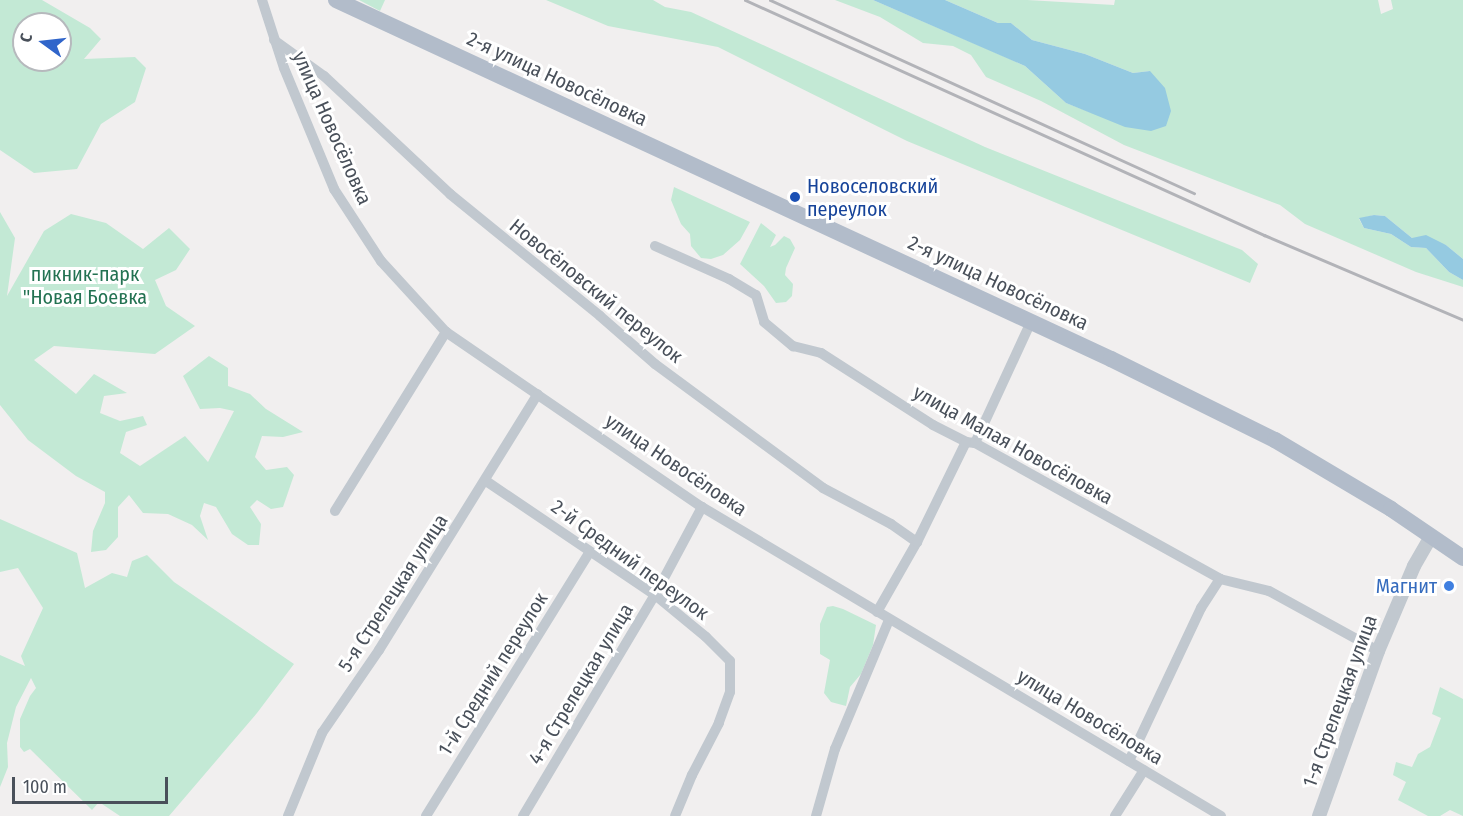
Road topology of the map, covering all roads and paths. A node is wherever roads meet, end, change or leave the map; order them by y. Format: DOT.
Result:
graph roads {
  1 [pos="262,0"];
  2 [pos="336,0"];
  3 [pos="274,40"];
  4 [pos="655,246"];
  5 [pos="1032,322"];
  6 [pos="446,332"];
  7 [pos="538,394"];
  8 [pos="971,442"];
  9 [pos="486,481"];
  10 [pos="702,507"];
  11 [pos="335,511"];
  12 [pos="1431,536"];
  13 [pos="917,542"];
  14 [pos="590,552"];
  15 [pos="1463,558"];
  16 [pos="1220,579"];
  17 [pos="655,595"];
  18 [pos="877,612"];
  19 [pos="889,620"];
  20 [pos="1378,651"];
  21 [pos="1129,762"];
  22 [pos="1144,770"];
  23 [pos="288,816"];
  24 [pos="426,816"];
  25 [pos="523,816"];
  26 [pos="675,816"];
  27 [pos="816,816"];
  28 [pos="1114,816"];
  29 [pos="1220,816"];
  30 [pos="1319,816"];
  1 -- 3 [label="street, улица Новосёловка"];
  2 -- 5 [label="main road, 2-я улица Новосёловка"];
  3 -- 6 [label="street, улица Новосёловка"];
  3 -- 13 [label="street, Новосёловский переулок"];
  4 -- 8 [label="street, улица Малая Новосёловка"];
  5 -- 8 [label="street"];
  5 -- 12 [label="main road, 2-я улица Новосёловка"];
  6 -- 7 [label="street, улица Новосёловка"];
  6 -- 11 [label="street"];
  7 -- 9 [label="street, 5-я Стрелецкая улица"];
  7 -- 10 [label="street, улица Новосёловка"];
  8 -- 13 [label="street"];
  8 -- 16 [label="street, улица Малая Новосёловка"];
  9 -- 14 [label="street, 2-й Средний переулок"];
  9 -- 23 [label="street, 5-я Стрелецкая улица"];
  10 -- 17 [label="street, 4-я Стрелецкая улица"];
  10 -- 18 [label="street, улица Новосёловка"];
  12 -- 15 [label="main road, 2-я улица Новосёловка"];
  12 -- 20 [label="street, 1-я Стрелецкая улица"];
  13 -- 18 [label="street"];
  14 -- 17 [label="street, 2-й Средний переулок"];
  14 -- 24 [label="street, 1-й Средний переулок"];
  16 -- 20 [label="street, улица Малая Новосёловка"];
  16 -- 21 [label="street"];
  17 -- 25 [label="street, 4-я Стрелецкая улица"];
  17 -- 26 [label="street, 2-й Средний переулок"];
  18 -- 19 [label="street, улица Новосёловка"];
  19 -- 21 [label="street, улица Новосёловка"];
  19 -- 27 [label="street"];
  20 -- 30 [label="street, 1-я Стрелецкая улица"];
  21 -- 22 [label="street, улица Новосёловка"];
  22 -- 28 [label="street"];
  22 -- 29 [label="street, улица Новосёловка"];
}
